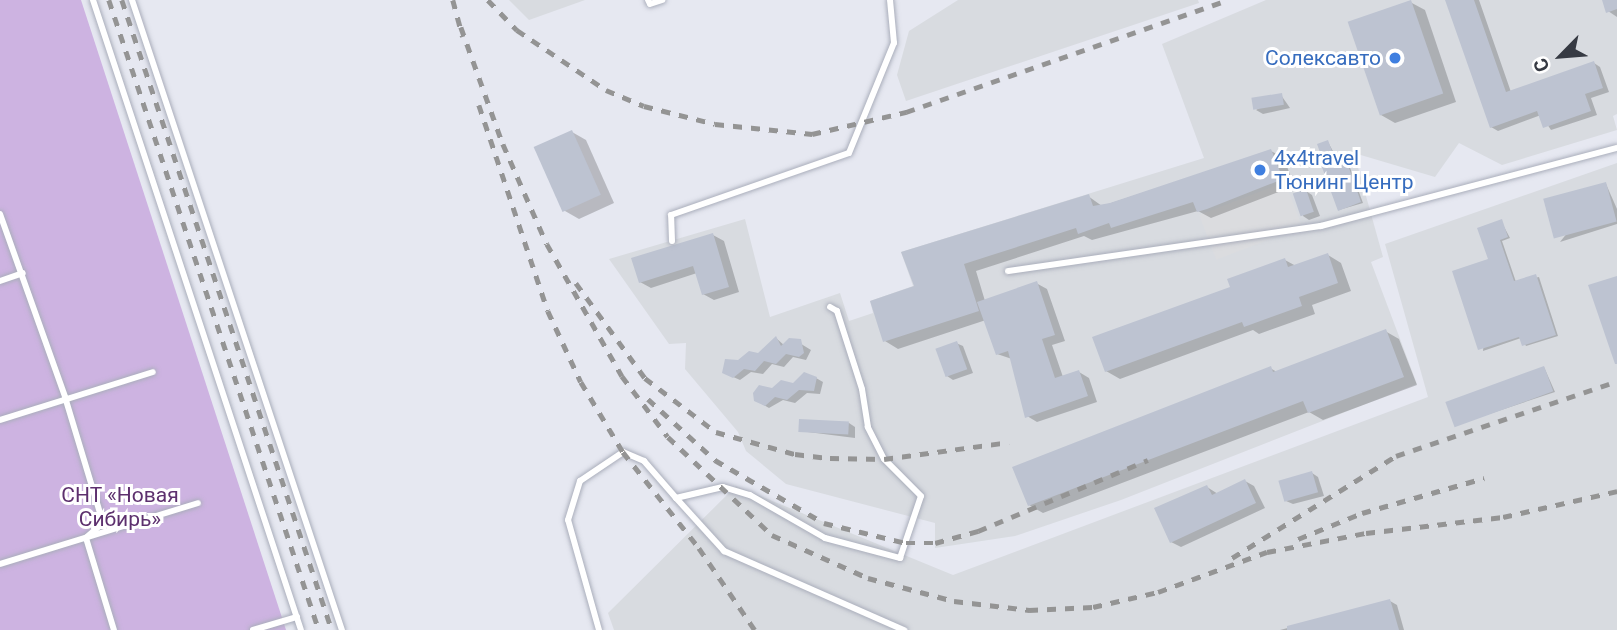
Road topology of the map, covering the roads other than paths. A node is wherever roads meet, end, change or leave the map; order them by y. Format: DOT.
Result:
graph roads {
  1 [pos="93,0"];
  2 [pos="132,0"];
  3 [pos="648,0"];
  4 [pos="662,0"];
  5 [pos="890,0"];
  6 [pos="1617,148"];
  7 [pos="0,214"];
  8 [pos="672,241"];
  9 [pos="1008,271"];
  10 [pos="23,273"];
  11 [pos="0,281"];
  12 [pos="830,307"];
  13 [pos="153,372"];
  14 [pos="65,397"];
  15 [pos="0,420"];
  16 [pos="676,498"];
  17 [pos="198,503"];
  18 [pos="86,538"];
  19 [pos="0,564"];
  20 [pos="297,617"];
  21 [pos="114,630"];
  22 [pos="253,630"];
  23 [pos="301,630"];
  24 [pos="342,630"];
  25 [pos="599,630"];
  26 [pos="904,630"];
  1 -- 20 [label="lane"];
  2 -- 24 [label="lane"];
  3 -- 4 [label="lane"];
  5 -- 8 [label="lane"];
  6 -- 9 [label="lane"];
  7 -- 10 [label="lane"];
  10 -- 11 [label="lane"];
  10 -- 14 [label="lane"];
  12 -- 16 [label="lane"];
  13 -- 14 [label="lane"];
  14 -- 15 [label="lane"];
  14 -- 18 [label="lane"];
  16 -- 25 [label="lane"];
  16 -- 26 [label="lane"];
  17 -- 18 [label="lane"];
  18 -- 19 [label="lane"];
  18 -- 21 [label="lane"];
  20 -- 22 [label="lane"];
  20 -- 23 [label="lane"];
}
